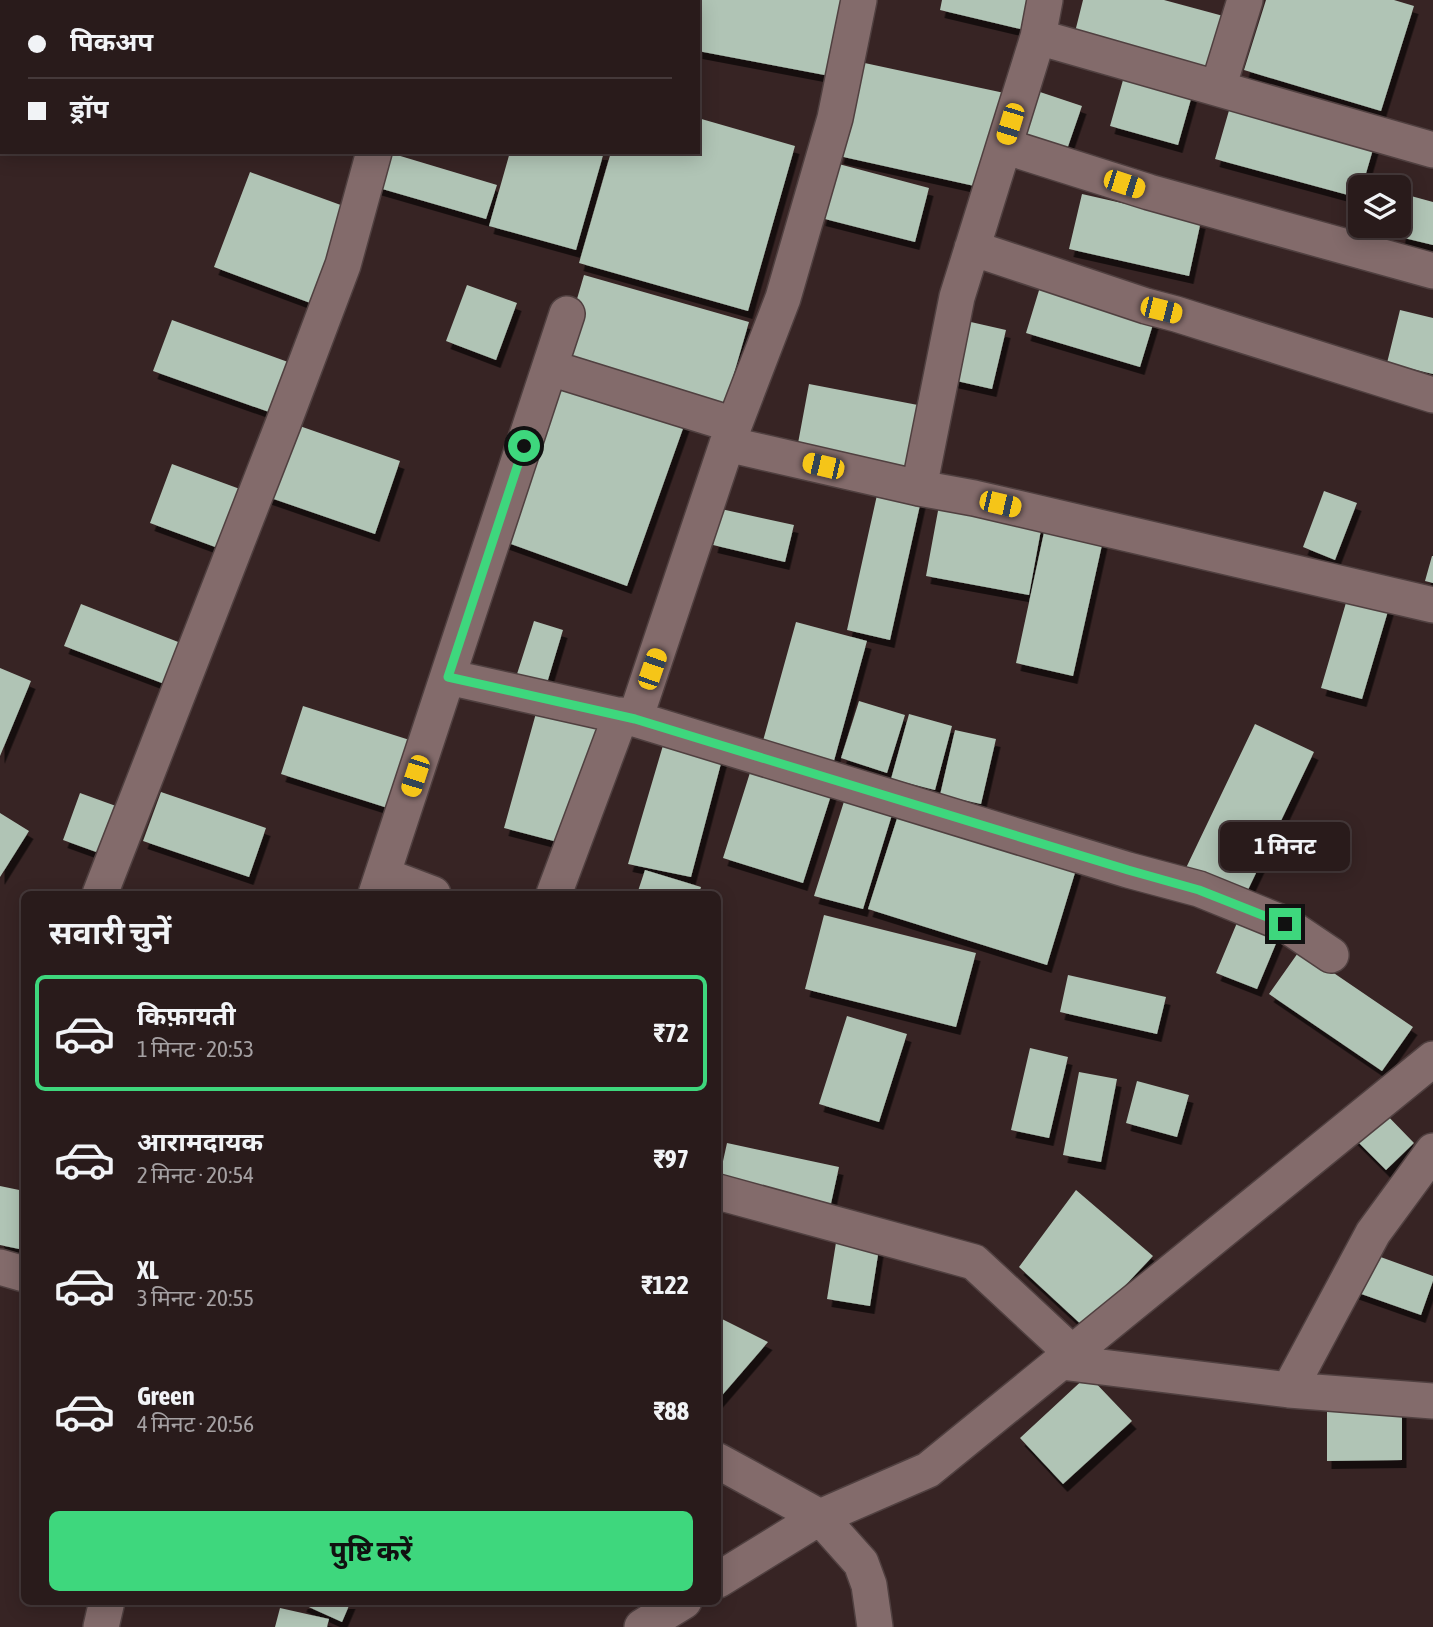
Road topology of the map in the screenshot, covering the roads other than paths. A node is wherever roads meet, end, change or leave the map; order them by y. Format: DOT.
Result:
graph roads {
  1 [pos="859,0"];
  2 [pos="1045,0"];
  3 [pos="1245,0"];
  4 [pos="1038,37"];
  5 [pos="1218,88"];
  6 [pos="1004,146"];
  7 [pos="1433,150"];
  8 [pos="373,154"];
  9 [pos="972,248"];
  10 [pos="1433,271"];
  11 [pos="567,314"];
  12 [pos="549,370"];
  13 [pos="1433,395"];
  14 [pos="731,435"];
  15 [pos="919,488"];
  16 [pos="1433,606"];
  17 [pos="448,677"];
  18 [pos="628,717"];
  19 [pos="379,885"];
  20 [pos="101,891"];
  21 [pos="415,891"];
  22 [pos="555,891"];
  23 [pos="1331,955"];
  24 [pos="1433,1059"];
  25 [pos="1433,1151"];
  26 [pos="721,1193"];
  27 [pos="0,1267"];
  28 [pos="21,1273"];
  29 [pos="1066,1358"];
  30 [pos="1289,1390"];
  31 [pos="1433,1401"];
  32 [pos="721,1463"];
  33 [pos="820,1517"];
  34 [pos="721,1578"];
  35 [pos="106,1605"];
  36 [pos="678,1605"];
  37 [pos="101,1627"];
  38 [pos="642,1627"];
  39 [pos="875,1627"];
  1 -- 14 [label="street"];
  2 -- 4 [label="street"];
  3 -- 5 [label="street"];
  4 -- 5 [label="street"];
  4 -- 6 [label="street"];
  5 -- 7 [label="street"];
  6 -- 9 [label="street"];
  6 -- 10 [label="street"];
  8 -- 20 [label="street"];
  9 -- 13 [label="street"];
  9 -- 15 [label="street"];
  11 -- 12 [label="street"];
  12 -- 14 [label="street"];
  12 -- 17 [label="street"];
  14 -- 15 [label="street"];
  14 -- 18 [label="street"];
  15 -- 16 [label="street"];
  17 -- 18 [label="street"];
  17 -- 19 [label="street"];
  18 -- 22 [label="street"];
  18 -- 23 [label="street"];
  19 -- 21 [label="street"];
  24 -- 29 [label="street"];
  25 -- 30 [label="street"];
  26 -- 29 [label="street"];
  27 -- 28 [label="street"];
  29 -- 30 [label="street"];
  29 -- 33 [label="street"];
  30 -- 31 [label="street"];
  32 -- 33 [label="street"];
  33 -- 34 [label="street"];
  33 -- 39 [label="street"];
  35 -- 37 [label="street"];
  36 -- 38 [label="street"];
}
